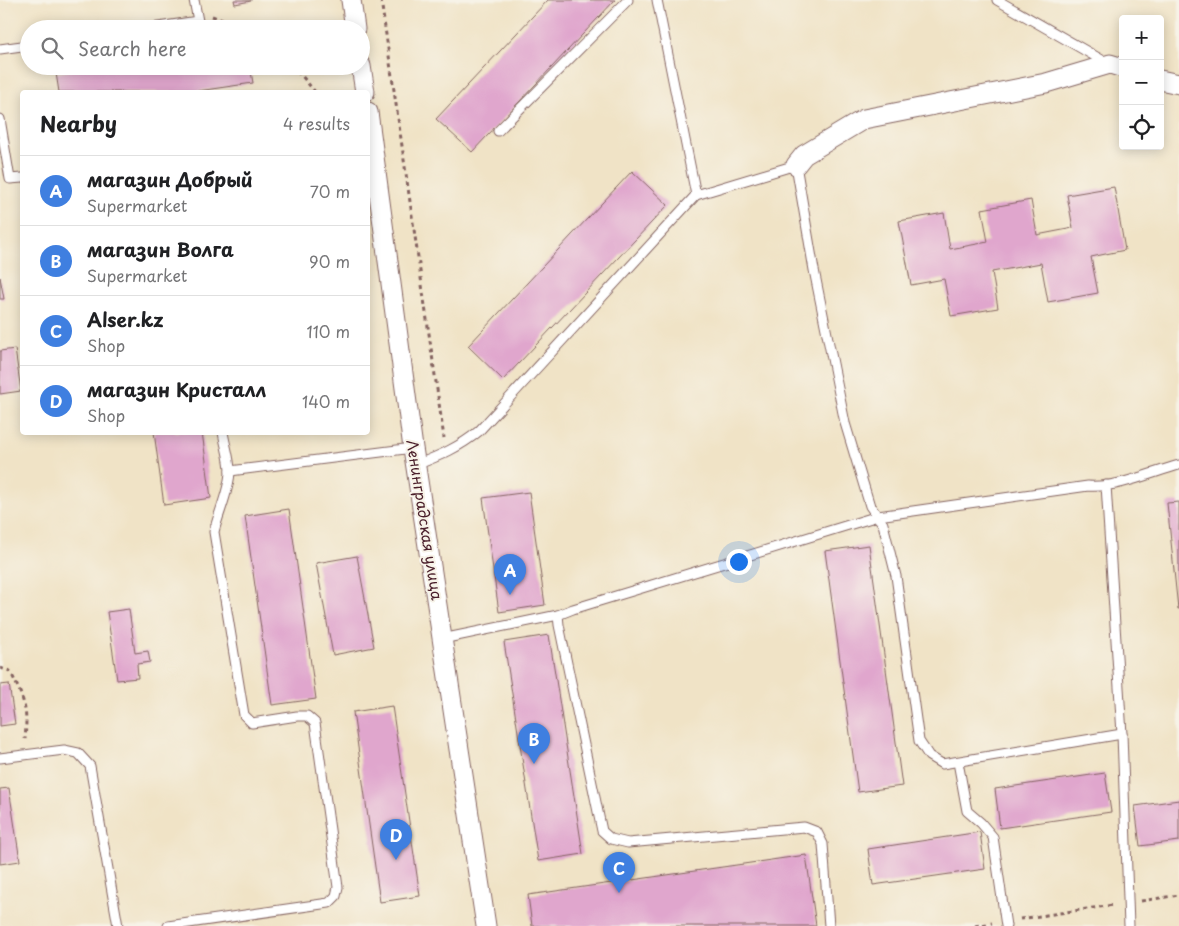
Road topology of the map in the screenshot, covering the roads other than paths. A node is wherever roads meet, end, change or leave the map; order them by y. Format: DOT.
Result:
graph roads {
  1 [pos="194,0"];
  2 [pos="350,0"];
  3 [pos="628,0"];
  4 [pos="657,0"];
  5 [pos="997,0"];
  6 [pos="198,20"];
  7 [pos="353,20"];
  8 [pos="20,46"];
  9 [pos="0,49"];
  10 [pos="1116,66"];
  11 [pos="361,75"];
  12 [pos="1164,81"];
  13 [pos="1179,84"];
  14 [pos="364,90"];
  15 [pos="0,119"];
  16 [pos="498,131"];
  17 [pos="370,136"];
  18 [pos="796,164"];
  19 [pos="20,178"];
  20 [pos="10,179"];
  21 [pos="0,181"];
  22 [pos="696,195"];
  23 [pos="224,435"];
  24 [pos="414,456"];
  25 [pos="1179,465"];
  26 [pos="230,472"];
  27 [pos="1106,485"];
  28 [pos="878,516"];
  29 [pos="558,615"];
  30 [pos="442,639"];
  31 [pos="1122,734"];
  32 [pos="0,758"];
  33 [pos="958,762"];
  34 [pos="1006,924"];
  35 [pos="118,926"];
  36 [pos="168,926"];
  37 [pos="486,926"];
  38 [pos="829,926"];
  39 [pos="1130,926"];
  1 -- 6 [label="lane"];
  2 -- 7 [label="street"];
  3 -- 16 [label="lane"];
  4 -- 22 [label="lane"];
  5 -- 10 [label="lane"];
  8 -- 9 [label="lane"];
  10 -- 18 [label="street"];
  11 -- 14 [label="street"];
  12 -- 13 [label="street"];
  15 -- 20 [label="lane"];
  17 -- 24 [label="street, Ленинградская улица"];
  18 -- 22 [label="lane"];
  18 -- 28 [label="lane"];
  19 -- 20 [label="lane"];
  20 -- 21 [label="lane"];
  22 -- 24 [label="lane"];
  23 -- 26 [label="lane"];
  24 -- 26 [label="lane"];
  24 -- 30 [label="street, Ленинградская улица"];
  25 -- 27 [label="lane"];
  26 -- 36 [label="lane"];
  27 -- 28 [label="lane"];
  27 -- 31 [label="lane"];
  28 -- 29 [label="lane"];
  28 -- 33 [label="lane"];
  29 -- 30 [label="lane"];
  29 -- 38 [label="lane"];
  30 -- 37 [label="street, Ленинградская улица"];
  31 -- 33 [label="lane"];
  31 -- 39 [label="lane"];
  32 -- 35 [label="lane"];
  33 -- 34 [label="lane"];
}
